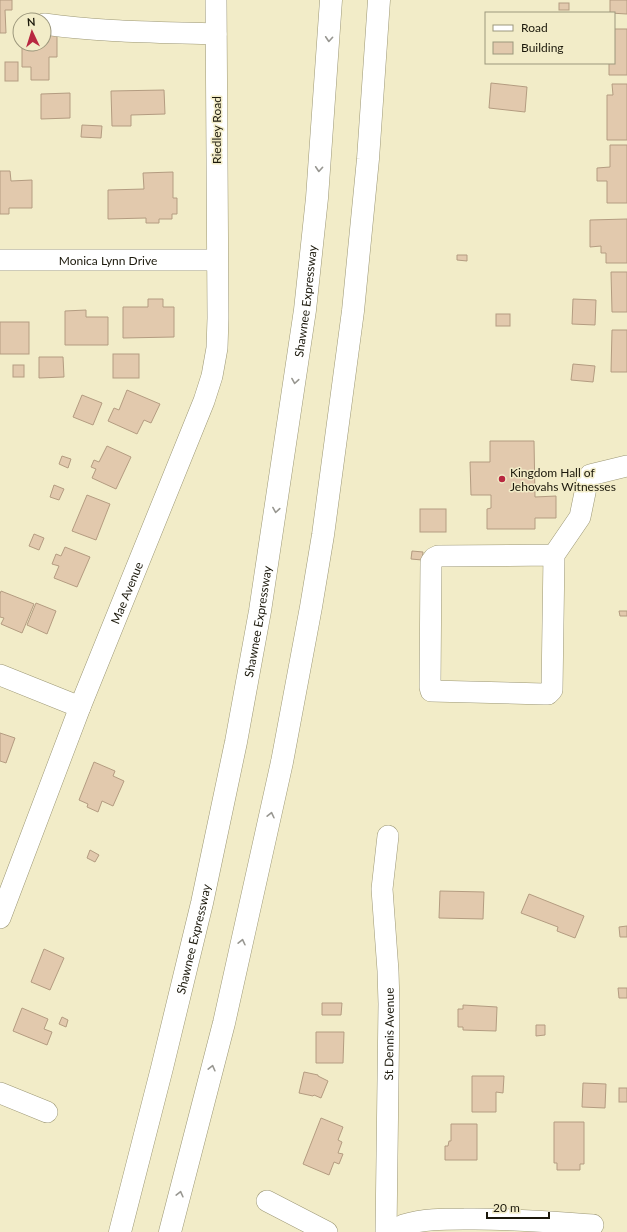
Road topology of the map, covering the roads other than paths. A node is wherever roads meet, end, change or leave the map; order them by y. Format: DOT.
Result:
graph roads {
  1 [pos="216,0"];
  2 [pos="331,0"];
  3 [pos="379,0"];
  4 [pos="52,25"];
  5 [pos="216,34"];
  6 [pos="0,260"];
  7 [pos="217,260"];
  8 [pos="627,466"];
  9 [pos="554,555"];
  10 [pos="0,675"];
  11 [pos="80,708"];
  12 [pos="388,836"];
  13 [pos="0,918"];
  14 [pos="0,1093"];
  15 [pos="47,1112"];
  16 [pos="267,1201"];
  17 [pos="593,1225"];
  18 [pos="120,1232"];
  19 [pos="170,1232"];
  20 [pos="327,1232"];
  21 [pos="386,1232"];
  22 [pos="399,1232"];
  1 -- 5 [label="street, Riedley Road"];
  2 -- 18 [label="highway, Shawnee Expressway, one-way"];
  19 -- 3 [label="highway, one-way"];
  4 -- 5 [label="street"];
  5 -- 7 [label="street, Riedley Road"];
  6 -- 7 [label="street, Monica Lynn Drive"];
  7 -- 11 [label="street, Mae Avenue"];
  8 -- 9 [label="street"];
  9 -- 9 [label="street"];
  10 -- 11 [label="street"];
  11 -- 13 [label="street, Mae Avenue"];
  12 -- 21 [label="street, St Dennis Avenue"];
  14 -- 15 [label="street"];
  16 -- 20 [label="street"];
  17 -- 22 [label="street"];
}
